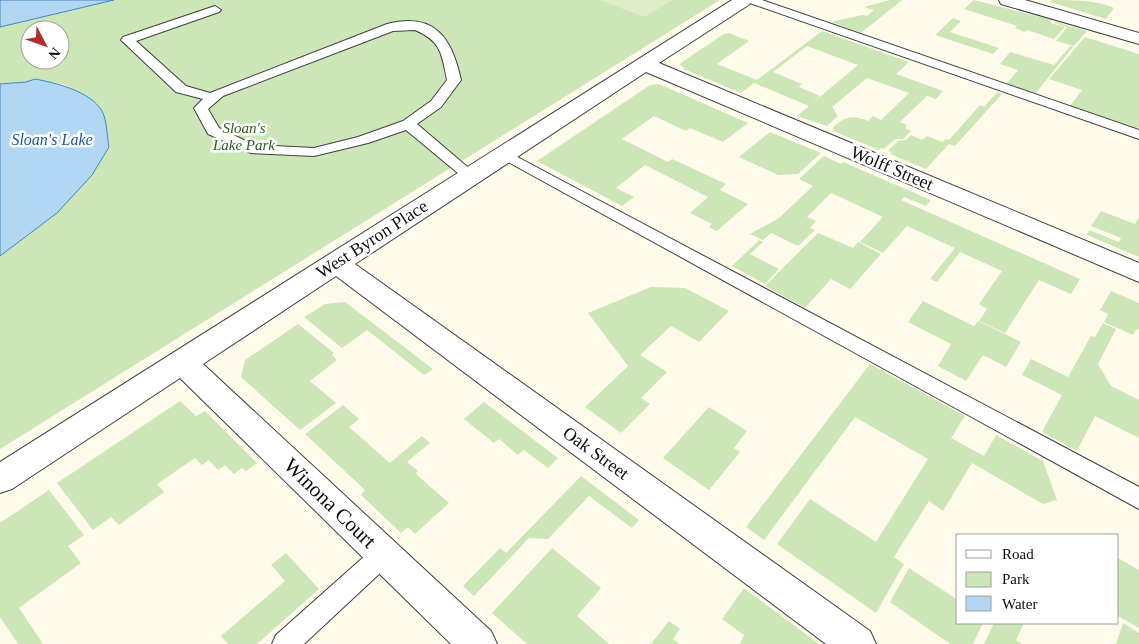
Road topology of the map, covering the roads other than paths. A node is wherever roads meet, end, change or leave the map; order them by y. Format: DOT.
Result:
graph roads {
  1 [pos="744,0"];
  2 [pos="751,0"];
  3 [pos="1007,0"];
  4 [pos="215,10"];
  5 [pos="1139,39"];
  6 [pos="644,64"];
  7 [pos="213,98"];
  8 [pos="408,124"];
  9 [pos="1139,135"];
  10 [pos="504,154"];
  11 [pos="470,176"];
  12 [pos="336,263"];
  13 [pos="1139,273"];
  14 [pos="182,362"];
  15 [pos="0,479"];
  16 [pos="1139,499"];
  17 [pos="384,554"];
  18 [pos="285,644"];
  19 [pos="478,644"];
  20 [pos="857,644"];
  1 -- 6 [label="street, West Byron Place"];
  2 -- 9 [label="lane"];
  3 -- 5 [label="street"];
  4 -- 7 [label="lane"];
  6 -- 10 [label="street, West Byron Place"];
  6 -- 13 [label="street, Wolff Street"];
  7 -- 8 [label="lane"];
  7 -- 8 [label="lane"];
  8 -- 11 [label="lane"];
  10 -- 11 [label="street, West Byron Place"];
  10 -- 16 [label="lane"];
  11 -- 12 [label="street, West Byron Place"];
  12 -- 14 [label="street, West Byron Place"];
  12 -- 20 [label="street, Oak Street"];
  14 -- 15 [label="street, West Byron Place"];
  14 -- 17 [label="street, Winona Court"];
  17 -- 18 [label="lane"];
  17 -- 19 [label="street, Winona Court"];
}
